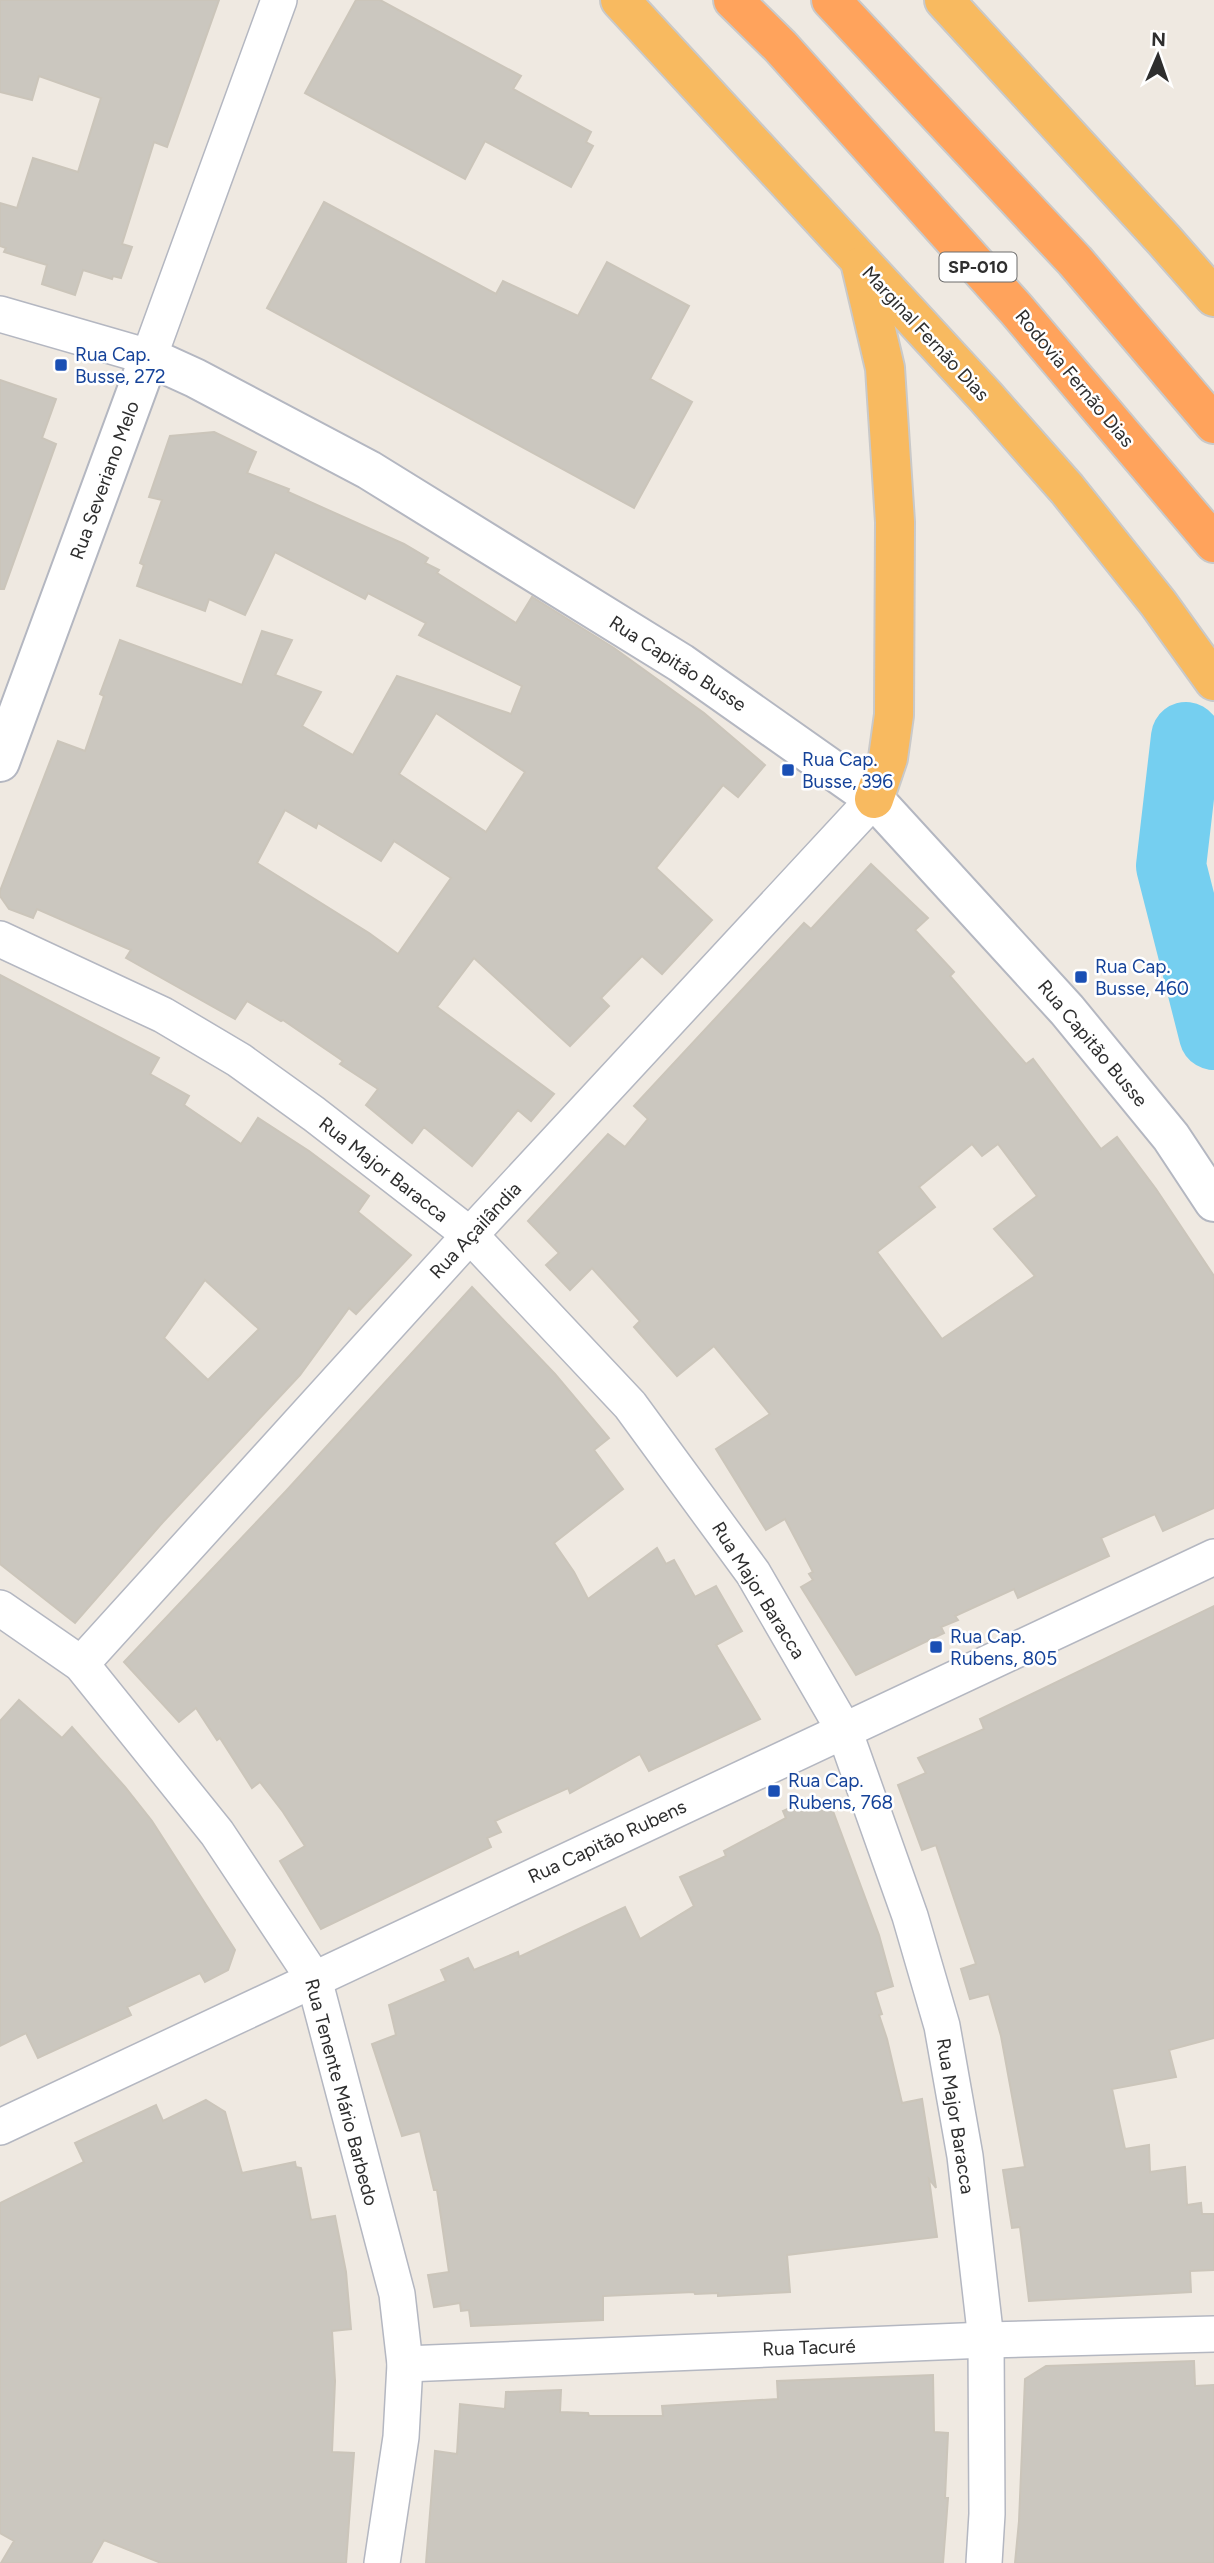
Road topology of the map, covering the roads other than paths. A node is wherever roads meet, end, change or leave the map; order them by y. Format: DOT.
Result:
graph roads {
  1 [pos="279,0"];
  2 [pos="620,0"];
  3 [pos="733,0"];
  4 [pos="831,0"];
  5 [pos="944,0"];
  6 [pos="861,264"];
  7 [pos="1214,297"];
  8 [pos="0,314"];
  9 [pos="149,357"];
  10 [pos="1214,424"];
  11 [pos="1214,543"];
  12 [pos="1214,681"];
  13 [pos="0,762"];
  14 [pos="874,799"];
  15 [pos="0,939"];
  16 [pos="1214,1202"];
  17 [pos="470,1236"];
  18 [pos="1214,1556"];
  19 [pos="0,1608"];
  20 [pos="81,1664"];
  21 [pos="844,1730"];
  22 [pos="314,1979"];
  23 [pos="0,2127"];
  24 [pos="1214,2334"];
  25 [pos="986,2340"];
  26 [pos="405,2364"];
  27 [pos="382,2563"];
  28 [pos="984,2563"];
  1 -- 9 [label="street, Rua Severiano Melo"];
  2 -- 6 [label="highway, Marginal Fernão Dias"];
  3 -- 11 [label="highway, Rodovia Fernão Dias / SP-010"];
  4 -- 10 [label="highway"];
  5 -- 7 [label="highway"];
  6 -- 12 [label="highway, Marginal Fernão Dias"];
  6 -- 14 [label="highway"];
  8 -- 9 [label="street, Rua Capitão Busse"];
  9 -- 13 [label="street, Rua Severiano Melo"];
  9 -- 14 [label="street, Rua Capitão Busse"];
  14 -- 16 [label="street, Rua Capitão Busse"];
  14 -- 17 [label="street, Rua Açailândia"];
  15 -- 17 [label="street, Rua Major Baracca"];
  17 -- 20 [label="street, Rua Açailândia"];
  17 -- 21 [label="street, Rua Major Baracca"];
  18 -- 21 [label="street, Rua Capitão Rubens"];
  19 -- 20 [label="street, Rua Tenente Mário Barbedo"];
  20 -- 22 [label="street, Rua Tenente Mário Barbedo"];
  21 -- 22 [label="street, Rua Capitão Rubens"];
  21 -- 25 [label="street, Rua Major Baracca"];
  22 -- 23 [label="street, Rua Capitão Rubens"];
  22 -- 26 [label="street, Rua Tenente Mário Barbedo"];
  24 -- 25 [label="street, Rua Tacuré"];
  25 -- 26 [label="street, Rua Tacuré"];
  25 -- 28 [label="street, Rua Major Baracca"];
  26 -- 27 [label="street, Rua Tenente Mário Barbedo"];
}
